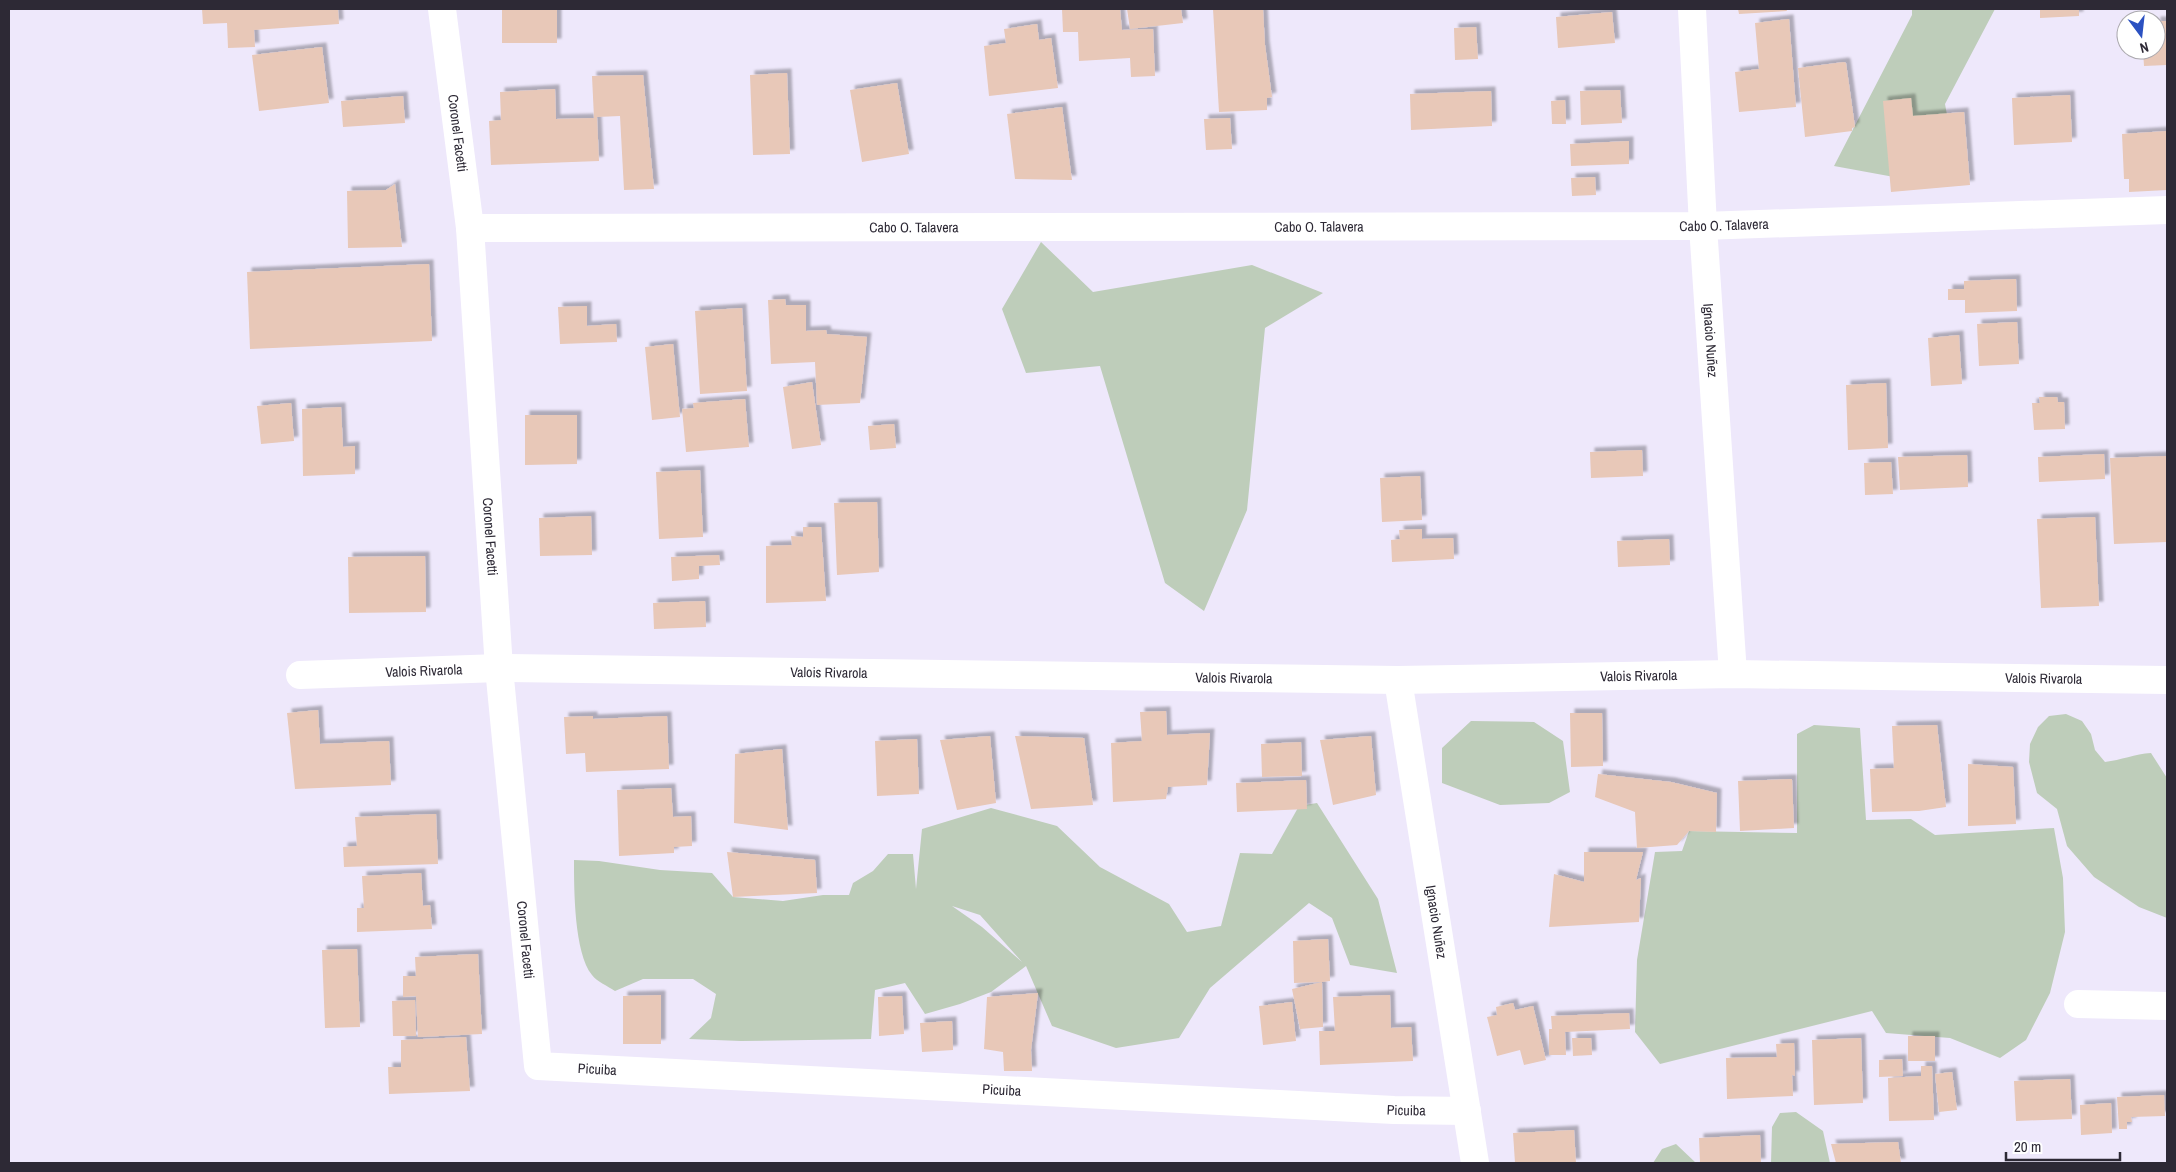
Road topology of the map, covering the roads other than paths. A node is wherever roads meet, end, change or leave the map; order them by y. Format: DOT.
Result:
graph roads {
  1 [pos="442,9"];
  2 [pos="1692,9"];
  3 [pos="2167,210"];
  4 [pos="1703,226"];
  5 [pos="470,228"];
  6 [pos="499,668"];
  7 [pos="1733,674"];
  8 [pos="300,675"];
  9 [pos="1398,680"];
  10 [pos="2167,680"];
  11 [pos="2078,1004"];
  12 [pos="2167,1006"];
  13 [pos="538,1066"];
  14 [pos="1467,1111"];
  15 [pos="1475,1163"];
  1 -- 5 [label="street, Coronel Facetti"];
  2 -- 4 [label="street, Ignacio Nuñez"];
  3 -- 4 [label="street, Cabo O. Talavera"];
  4 -- 5 [label="street, Cabo O. Talavera"];
  4 -- 7 [label="street, Ignacio Nuñez"];
  5 -- 6 [label="street, Coronel Facetti"];
  6 -- 8 [label="street, Valois Rivarola"];
  6 -- 9 [label="street, Valois Rivarola"];
  6 -- 13 [label="street, Coronel Facetti"];
  7 -- 9 [label="street, Valois Rivarola"];
  7 -- 10 [label="street, Valois Rivarola"];
  9 -- 14 [label="street, Ignacio Nuñez"];
  11 -- 12 [label="street"];
  13 -- 14 [label="street, Picuiba"];
  14 -- 15 [label="street, Ignacio Nuñez"];
}
